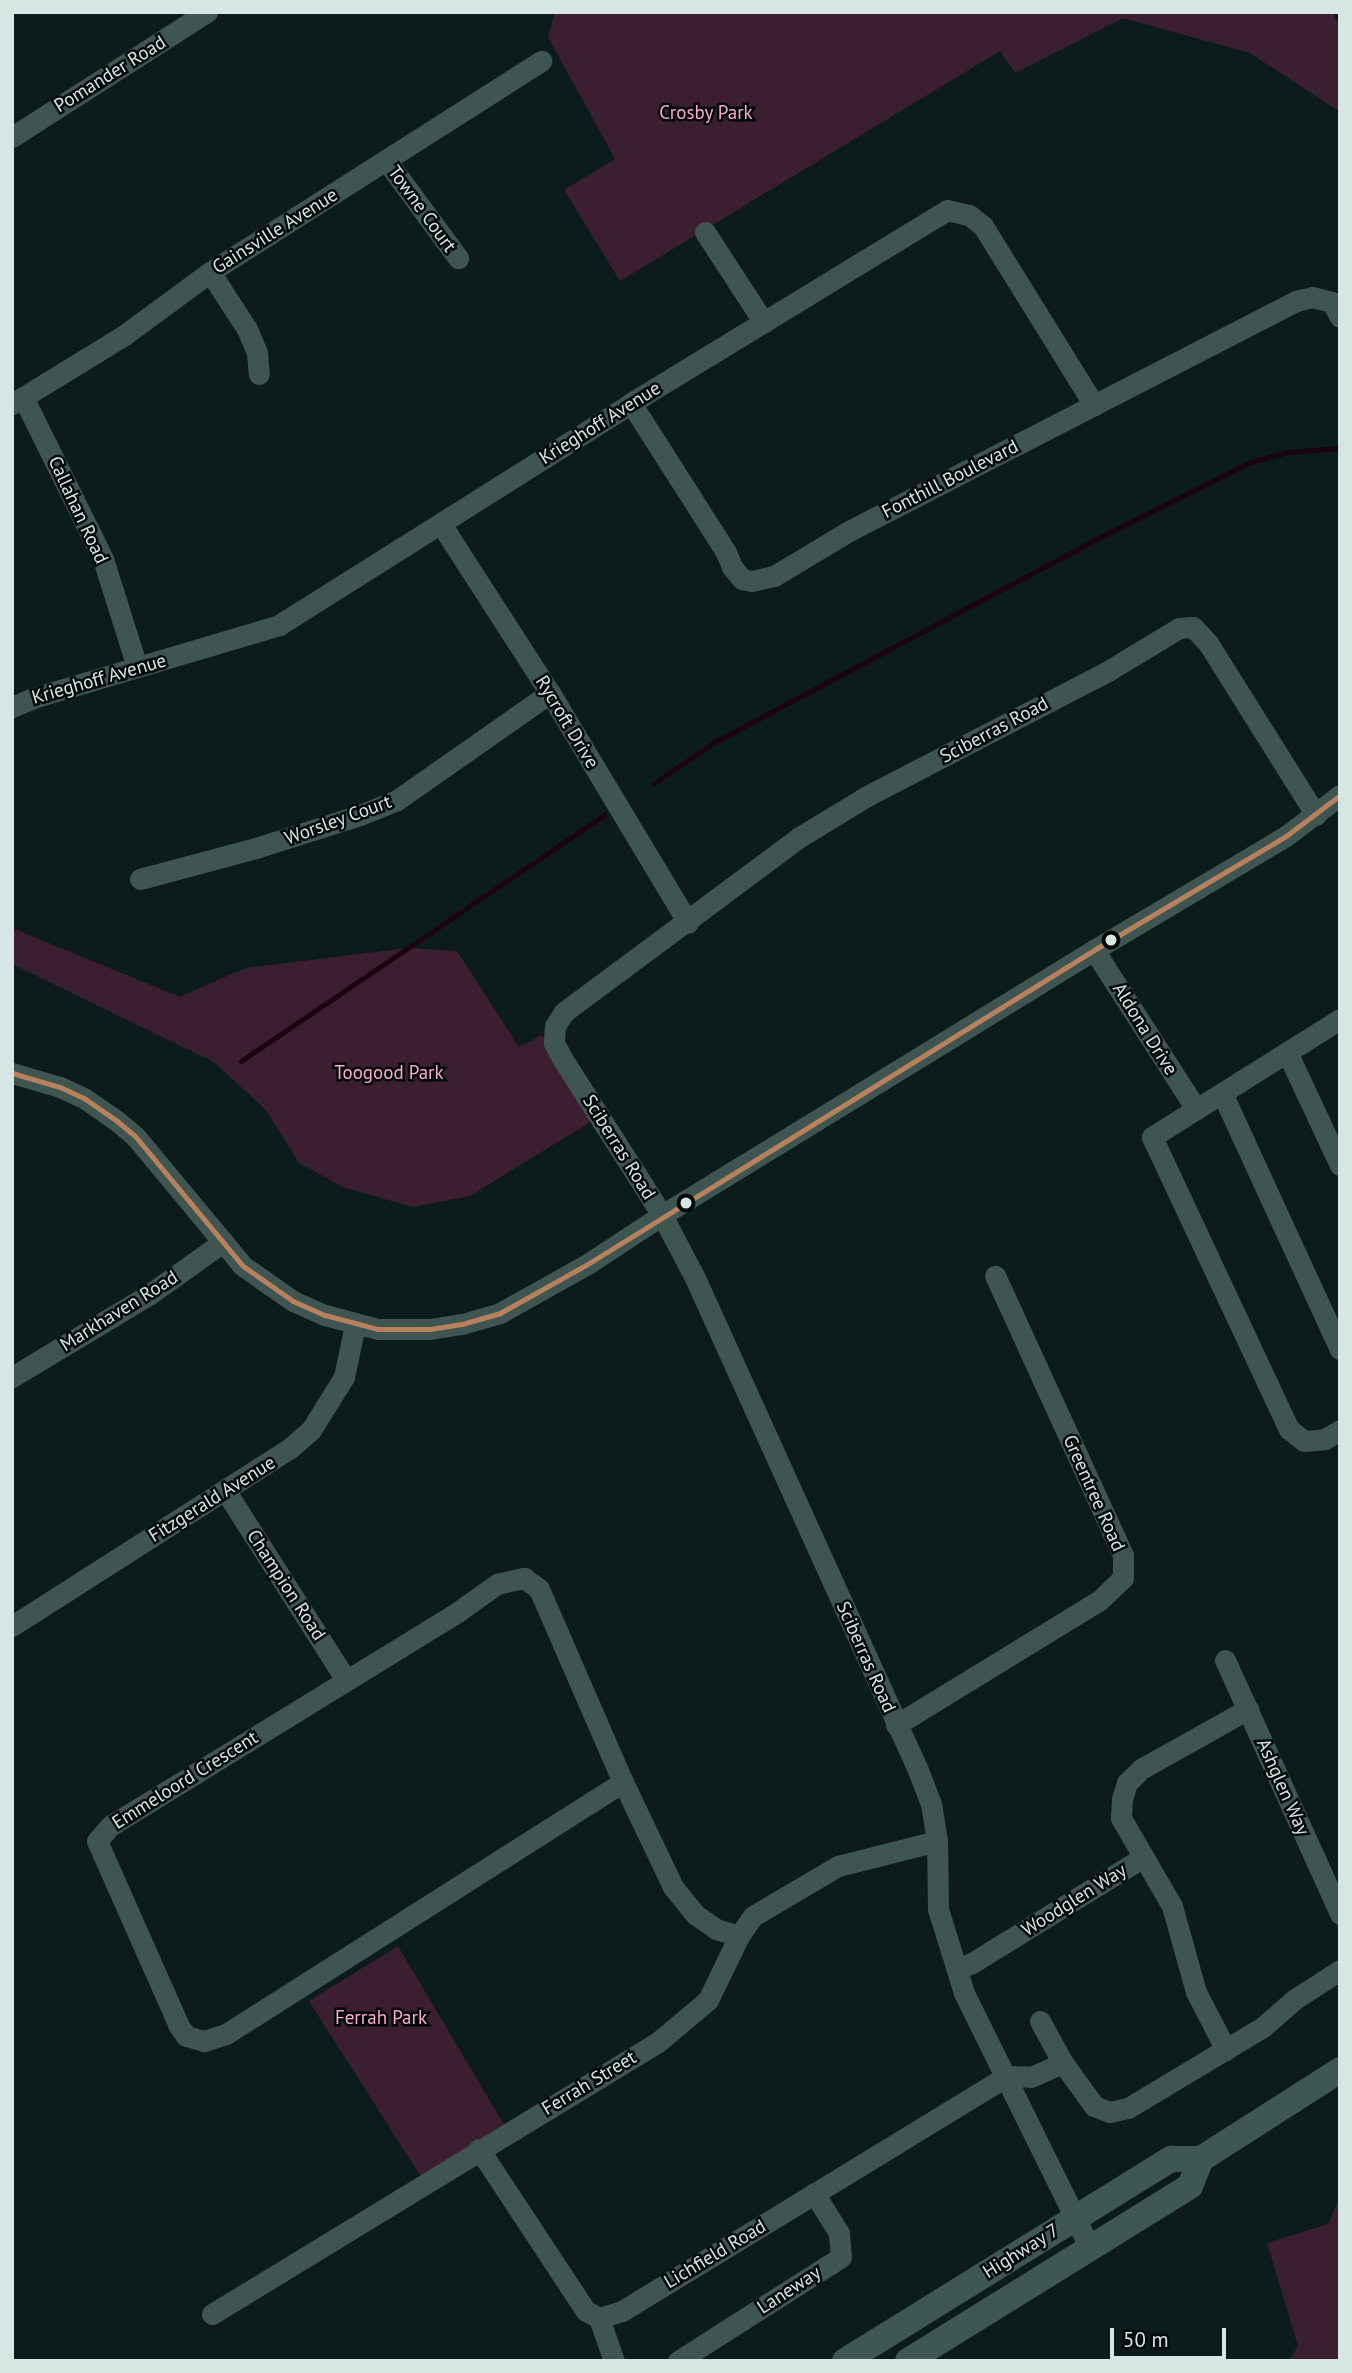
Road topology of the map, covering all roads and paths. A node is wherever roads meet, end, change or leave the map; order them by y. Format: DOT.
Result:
graph roads {
  1 [pos="207,12"];
  2 [pos="541,61"];
  3 [pos="12,137"];
  4 [pos="386,160"];
  5 [pos="705,232"];
  6 [pos="458,258"];
  7 [pos="210,272"];
  8 [pos="1340,317"];
  9 [pos="764,323"];
  10 [pos="260,374"];
  11 [pos="18,400"];
  12 [pos="631,403"];
  13 [pos="1094,405"];
  14 [pos="440,524"];
  15 [pos="137,667"];
  16 [pos="550,693"];
  17 [pos="12,707"];
  18 [pos="1340,794"];
  19 [pos="1316,815"];
  20 [pos="140,879"];
  21 [pos="688,923"];
  22 [pos="1094,950"];
  23 [pos="1340,1019"];
  24 [pos="1287,1052"];
  25 [pos="12,1073"];
  26 [pos="1222,1093"];
  27 [pos="1196,1109"];
  28 [pos="1340,1165"];
  29 [pos="662,1215"];
  30 [pos="223,1242"];
  31 [pos="995,1276"];
  32 [pos="355,1325"];
  33 [pos="1340,1349"];
  34 [pos="12,1377"];
  35 [pos="1340,1430"];
  36 [pos="225,1489"];
  37 [pos="12,1626"];
  38 [pos="1225,1660"];
  39 [pos="346,1680"];
  40 [pos="1248,1709"];
  41 [pos="896,1725"];
  42 [pos="623,1782"];
  43 [pos="937,1841"];
  44 [pos="1142,1858"];
  45 [pos="1340,1914"];
  46 [pos="738,1936"];
  47 [pos="957,1969"];
  48 [pos="1340,1970"];
  49 [pos="1040,2021"];
  50 [pos="1226,2050"];
  51 [pos="1063,2063"];
  52 [pos="1340,2070"];
  53 [pos="1006,2076"];
  54 [pos="479,2149"];
  55 [pos="1201,2159"];
  56 [pos="814,2193"];
  57 [pos="1075,2217"];
  58 [pos="1090,2248"];
  59 [pos="212,2314"];
  60 [pos="599,2318"];
  61 [pos="614,2361"];
  62 [pos="678,2361"];
  63 [pos="845,2361"];
  64 [pos="908,2361"];
  1 -- 3 [label="street, Pomander Road"];
  2 -- 4 [label="street, Gainsville Avenue"];
  4 -- 6 [label="street, Towne Court"];
  4 -- 7 [label="street, Gainsville Avenue"];
  5 -- 9 [label="street"];
  7 -- 10 [label="street"];
  7 -- 11 [label="street, Gainsville Avenue"];
  8 -- 13 [label="street, Fonthill Boulevard"];
  9 -- 12 [label="street, Krieghoff Avenue"];
  9 -- 13 [label="street, Krieghoff Avenue"];
  11 -- 15 [label="street, Callahan Road"];
  12 -- 13 [label="street, Fonthill Boulevard"];
  12 -- 14 [label="street, Krieghoff Avenue"];
  14 -- 15 [label="street, Krieghoff Avenue"];
  14 -- 16 [label="street, Rycroft Drive"];
  15 -- 17 [label="street, Krieghoff Avenue"];
  16 -- 20 [label="street, Worsley Court"];
  16 -- 21 [label="street, Rycroft Drive"];
  18 -- 19 [label="street"];
  19 -- 21 [label="street, Sciberras Road"];
  19 -- 22 [label="street"];
  21 -- 29 [label="street, Sciberras Road"];
  22 -- 27 [label="street, Aldona Drive"];
  22 -- 29 [label="street"];
  23 -- 24 [label="street"];
  24 -- 26 [label="street"];
  24 -- 28 [label="street"];
  25 -- 30 [label="street"];
  26 -- 27 [label="street"];
  26 -- 33 [label="street"];
  27 -- 35 [label="street"];
  29 -- 32 [label="street"];
  29 -- 41 [label="street, Sciberras Road"];
  30 -- 32 [label="street"];
  30 -- 34 [label="street, Markhaven Road"];
  31 -- 41 [label="street, Greentree Road"];
  32 -- 36 [label="street, Fitzgerald Avenue"];
  36 -- 37 [label="street, Fitzgerald Avenue"];
  36 -- 39 [label="street, Champion Road"];
  38 -- 40 [label="street, Ashglen Way"];
  39 -- 42 [label="street, Emmeloord Crescent"];
  39 -- 42 [label="street, Emmeloord Crescent"];
  40 -- 44 [label="street, Woodglen Way"];
  40 -- 45 [label="street, Ashglen Way"];
  41 -- 43 [label="street, Sciberras Road"];
  42 -- 46 [label="street, Emmeloord Crescent"];
  43 -- 46 [label="street, Ferrah Street"];
  43 -- 47 [label="street, Sciberras Road"];
  44 -- 47 [label="street, Woodglen Way"];
  44 -- 50 [label="street"];
  46 -- 54 [label="street, Ferrah Street"];
  47 -- 53 [label="street, Sciberras Road"];
  48 -- 50 [label="street"];
  49 -- 51 [label="street"];
  50 -- 51 [label="street"];
  51 -- 53 [label="street"];
  52 -- 55 [label="main road, Highway 7"];
  53 -- 56 [label="street, Lichfield Road"];
  53 -- 57 [label="street, Sciberras Road"];
  54 -- 59 [label="street, Ferrah Street"];
  54 -- 60 [label="street"];
  55 -- 57 [label="main road, Highway 7"];
  55 -- 58 [label="main road, Highway 7"];
  56 -- 60 [label="street, Lichfield Road"];
  56 -- 62 [label="street, Laneway"];
  57 -- 58 [label="street, Sciberras Road"];
  57 -- 63 [label="main road, Highway 7"];
  58 -- 64 [label="main road, Highway 7"];
  60 -- 61 [label="street"];
}
